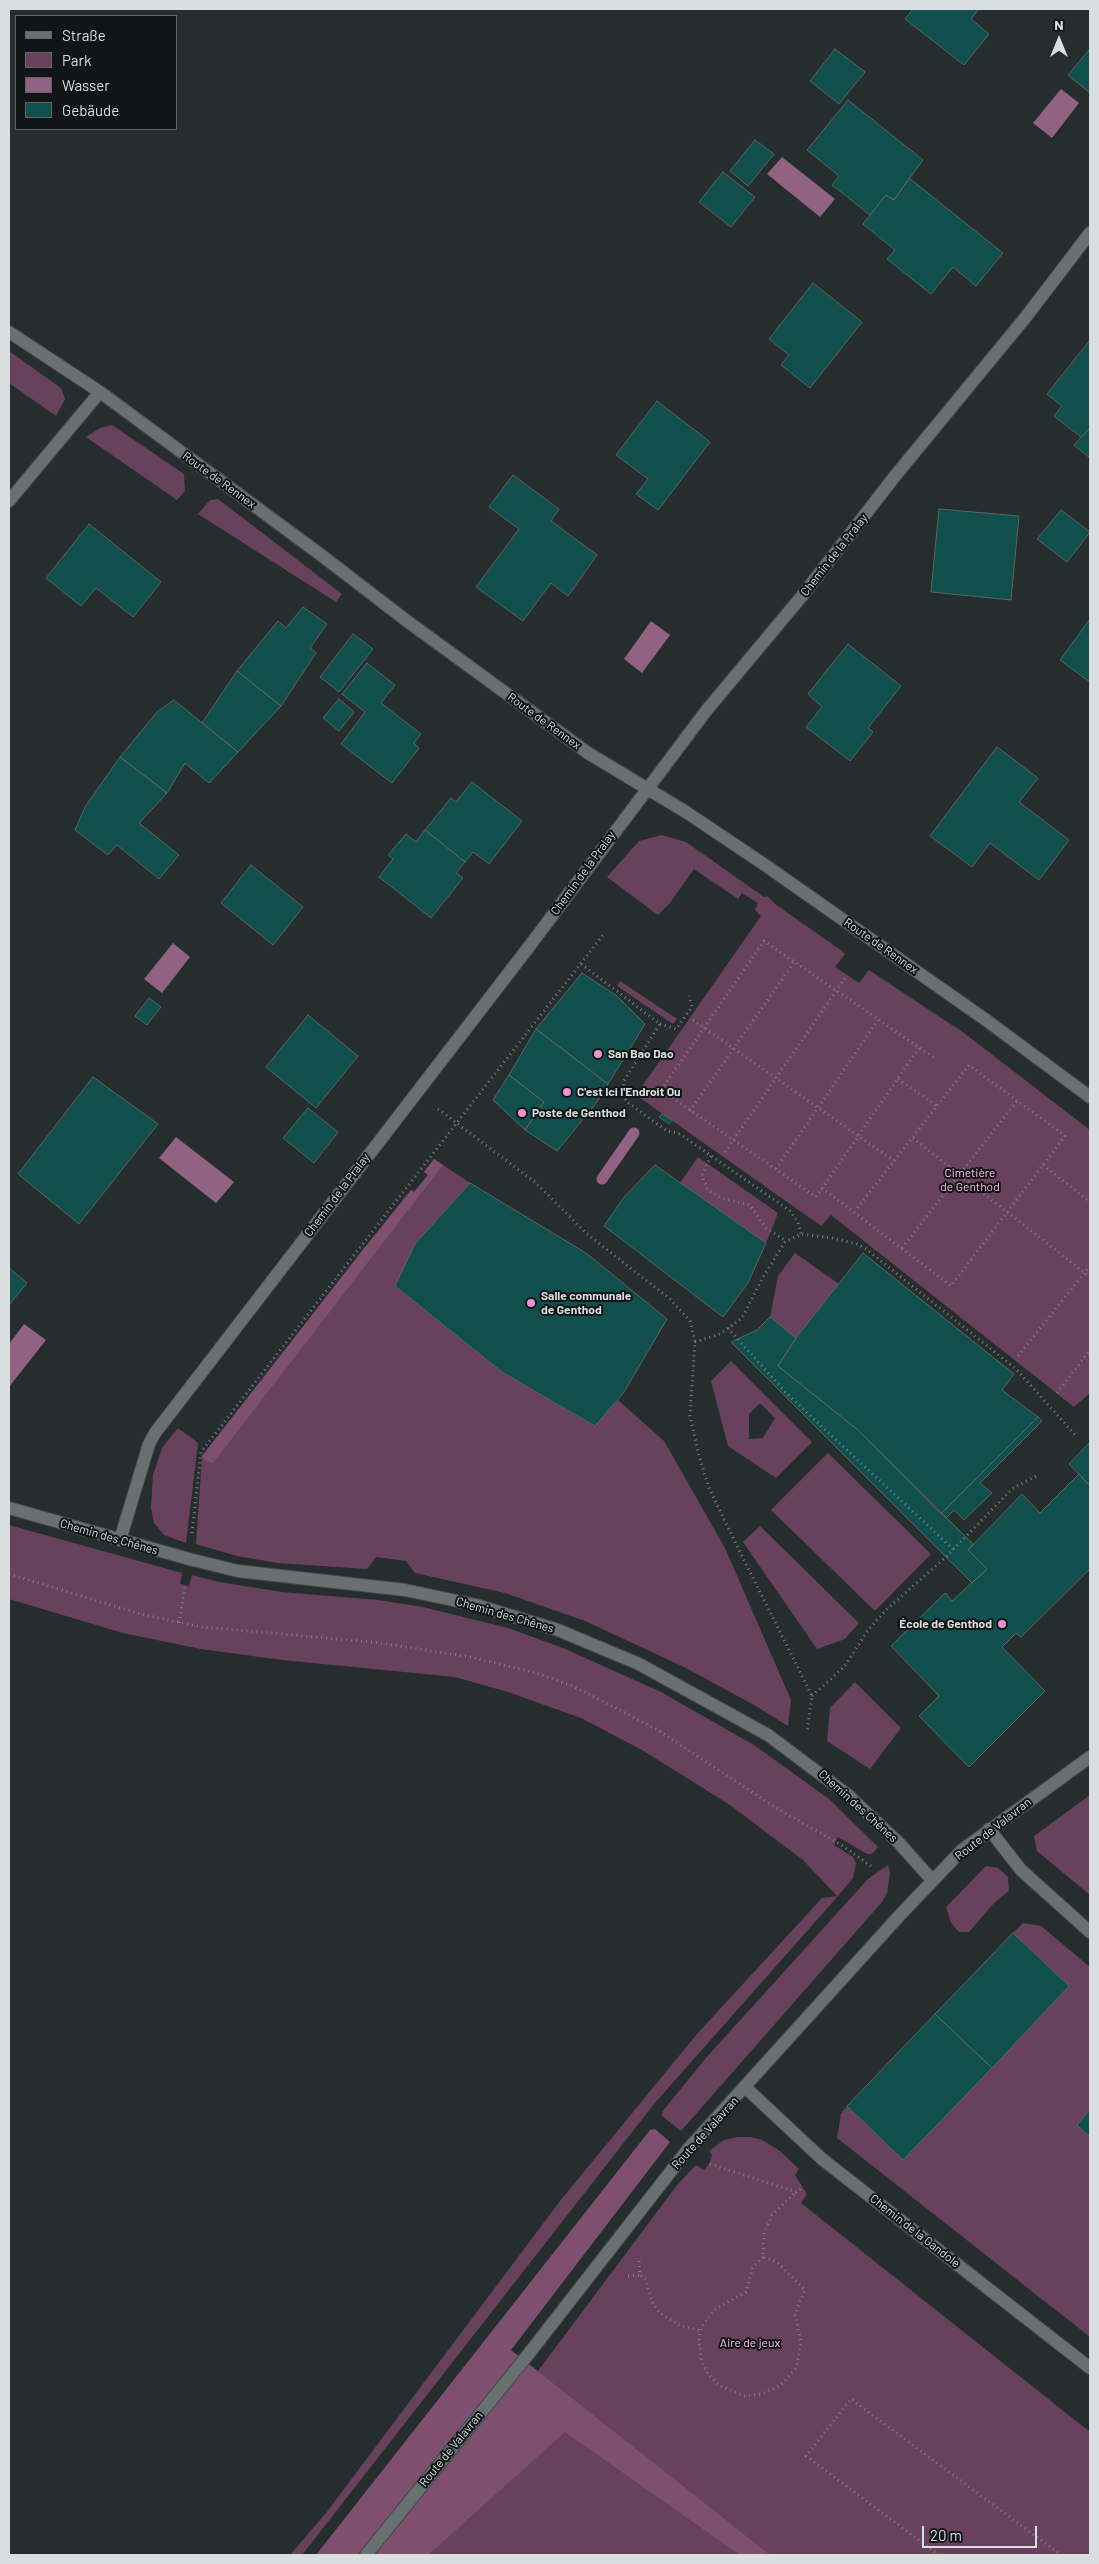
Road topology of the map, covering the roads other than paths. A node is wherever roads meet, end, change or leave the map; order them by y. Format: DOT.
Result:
graph roads {
  1 [pos="1090,233"];
  2 [pos="9,332"];
  3 [pos="100,392"];
  4 [pos="9,501"];
  5 [pos="648,790"];
  6 [pos="1090,1096"];
  7 [pos="9,1508"];
  8 [pos="120,1540"];
  9 [pos="1090,1756"];
  10 [pos="989,1829"];
  11 [pos="932,1880"];
  12 [pos="1090,1932"];
  13 [pos="746,2088"];
  14 [pos="1090,2368"];
  15 [pos="366,2555"];
  1 -- 5 [label="street, Chemin de la Pralay"];
  2 -- 3 [label="street, Route de Rennex"];
  3 -- 4 [label="street"];
  3 -- 5 [label="street, Route de Rennex"];
  5 -- 6 [label="street, Route de Rennex"];
  5 -- 8 [label="street, Chemin de la Pralay"];
  7 -- 8 [label="street, Chemin des Chênes"];
  8 -- 11 [label="street, Chemin des Chênes"];
  9 -- 10 [label="street, Route de Valavran"];
  10 -- 11 [label="street, Route de Valavran"];
  10 -- 12 [label="street"];
  11 -- 13 [label="street, Route de Valavran"];
  13 -- 14 [label="street, Chemin de la Gandole"];
  13 -- 15 [label="street, Route de Valavran"];
}
